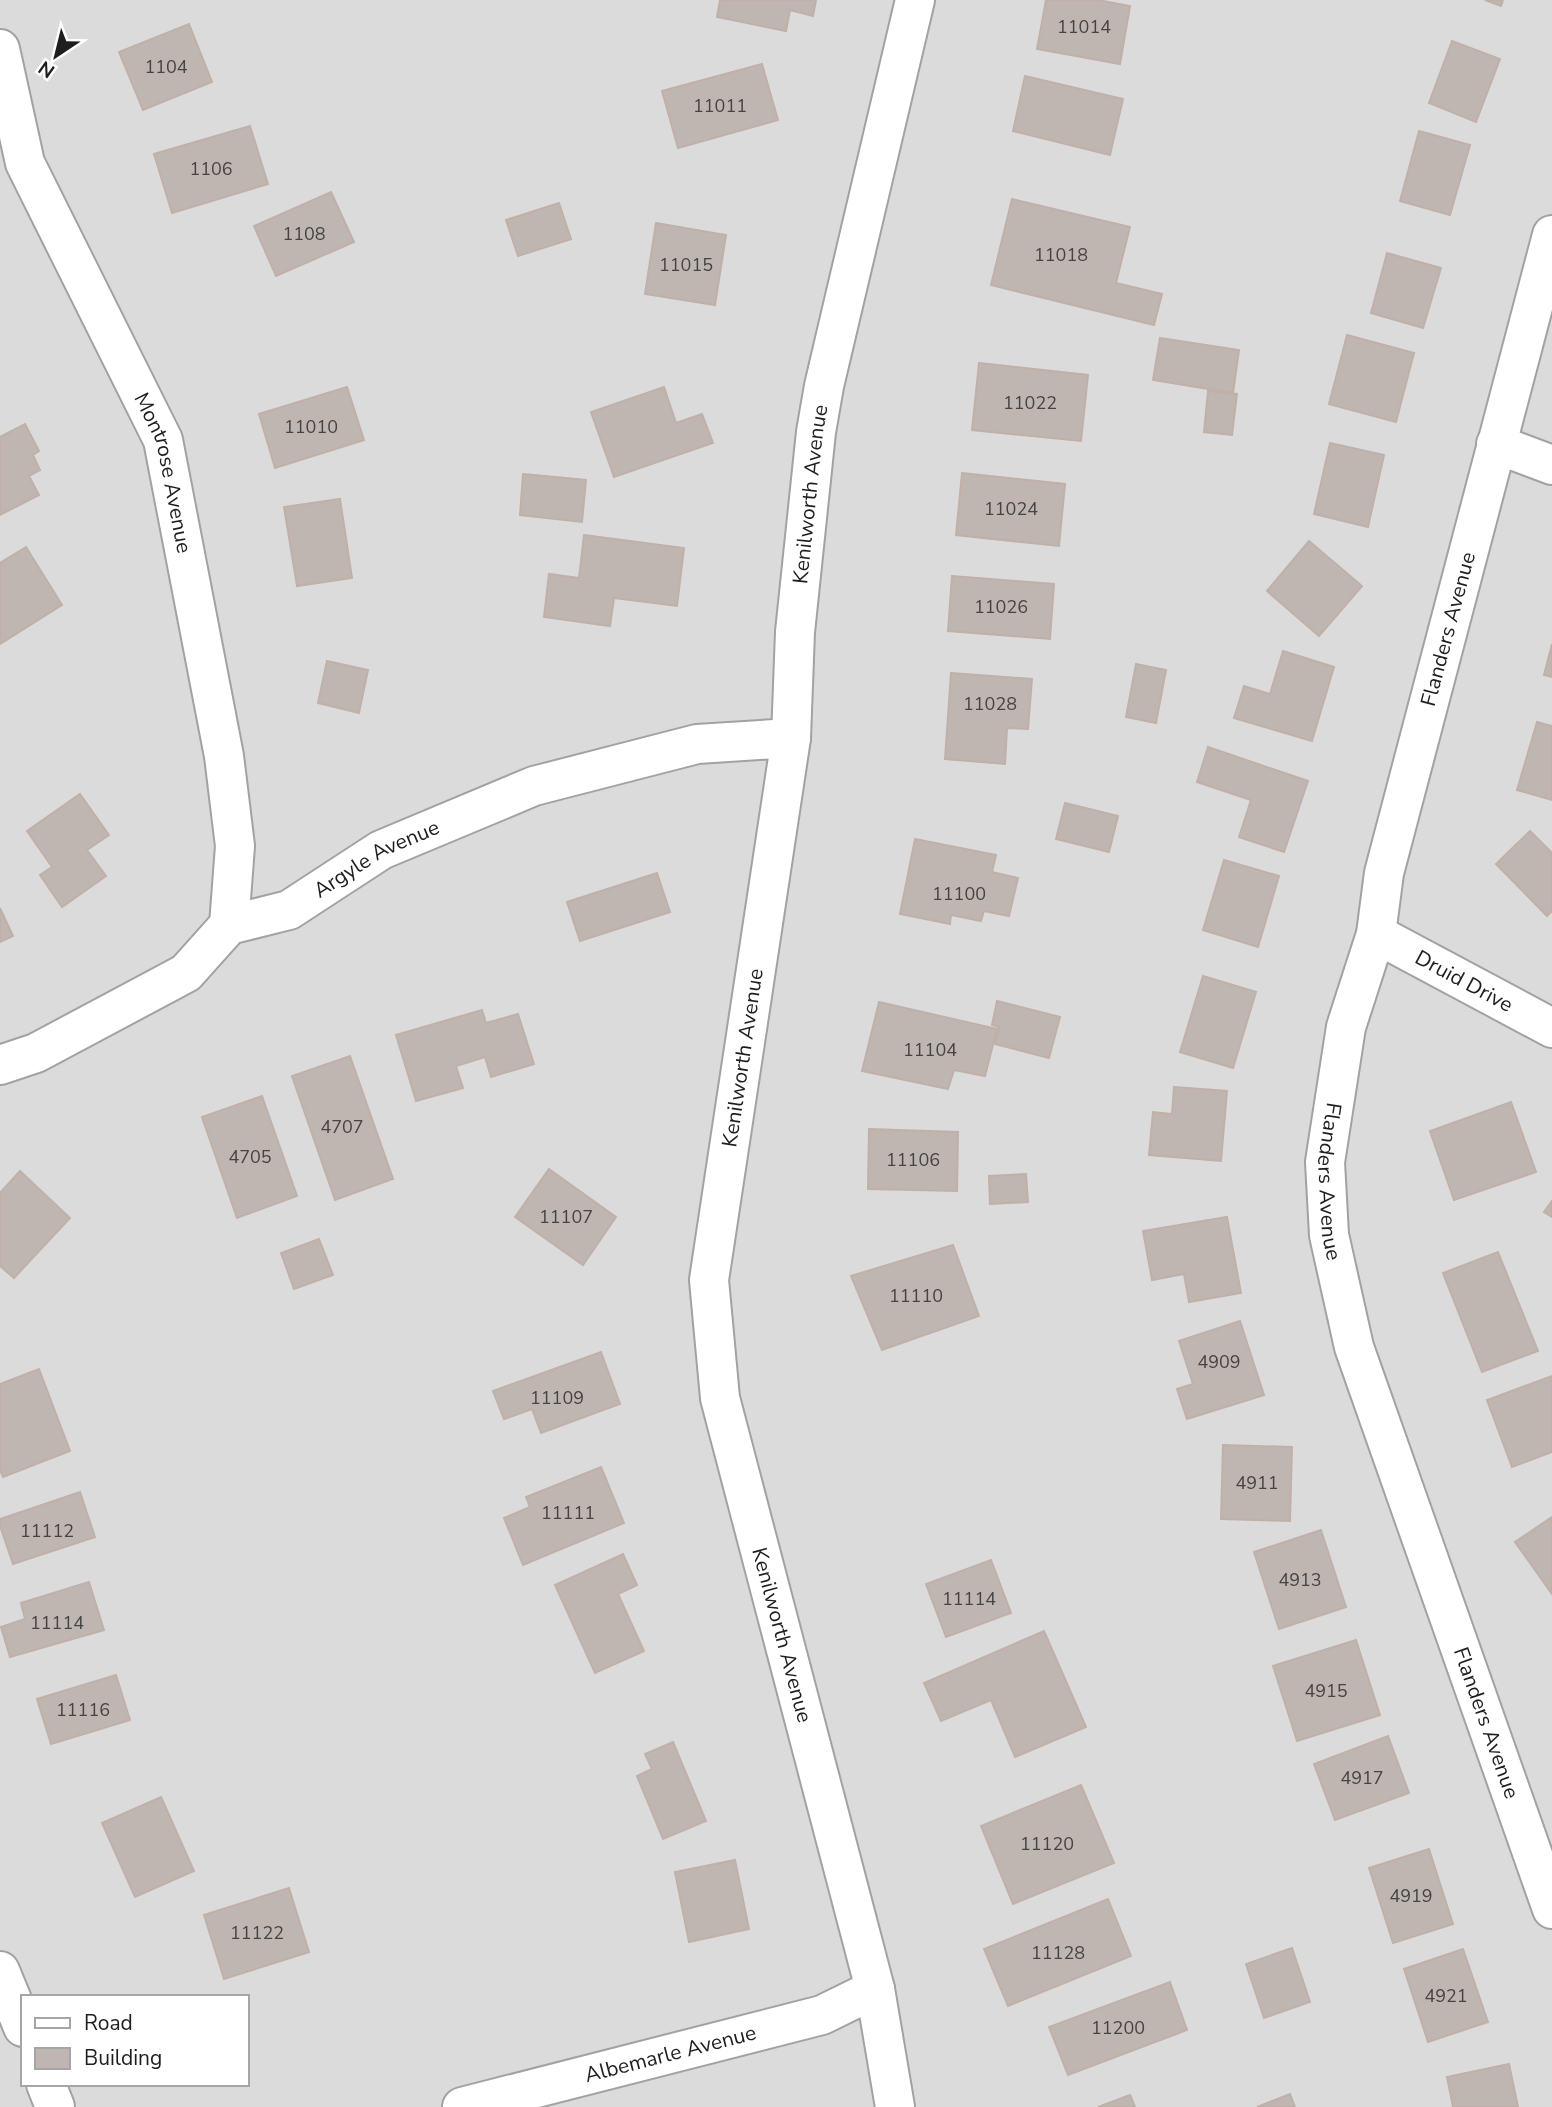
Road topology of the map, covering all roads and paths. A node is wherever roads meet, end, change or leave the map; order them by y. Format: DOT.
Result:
graph roads {
  1 [pos="915,0"];
  2 [pos="0,50"];
  3 [pos="1552,235"];
  4 [pos="1496,444"];
  5 [pos="1552,465"];
  6 [pos="791,738"];
  7 [pos="229,925"];
  8 [pos="1376,934"];
  9 [pos="1552,1028"];
  10 [pos="0,1065"];
  11 [pos="1552,1909"];
  12 [pos="0,1971"];
  13 [pos="875,1989"];
  14 [pos="21,2022"];
  15 [pos="47,2086"];
  16 [pos="55,2107"];
  17 [pos="462,2107"];
  18 [pos="895,2107"];
  1 -- 6 [label="street, Kenilworth Avenue"];
  2 -- 7 [label="street, Montrose Avenue"];
  3 -- 4 [label="street, Flanders Avenue"];
  4 -- 5 [label="street"];
  4 -- 8 [label="street, Flanders Avenue"];
  6 -- 7 [label="street, Argyle Avenue"];
  6 -- 13 [label="street, Kenilworth Avenue"];
  7 -- 10 [label="street"];
  8 -- 9 [label="street, Druid Drive"];
  8 -- 11 [label="street, Flanders Avenue"];
  12 -- 14 [label="street"];
  13 -- 17 [label="street, Albemarle Avenue"];
  13 -- 18 [label="street, Kenilworth Avenue"];
  15 -- 16 [label="street"];
}
